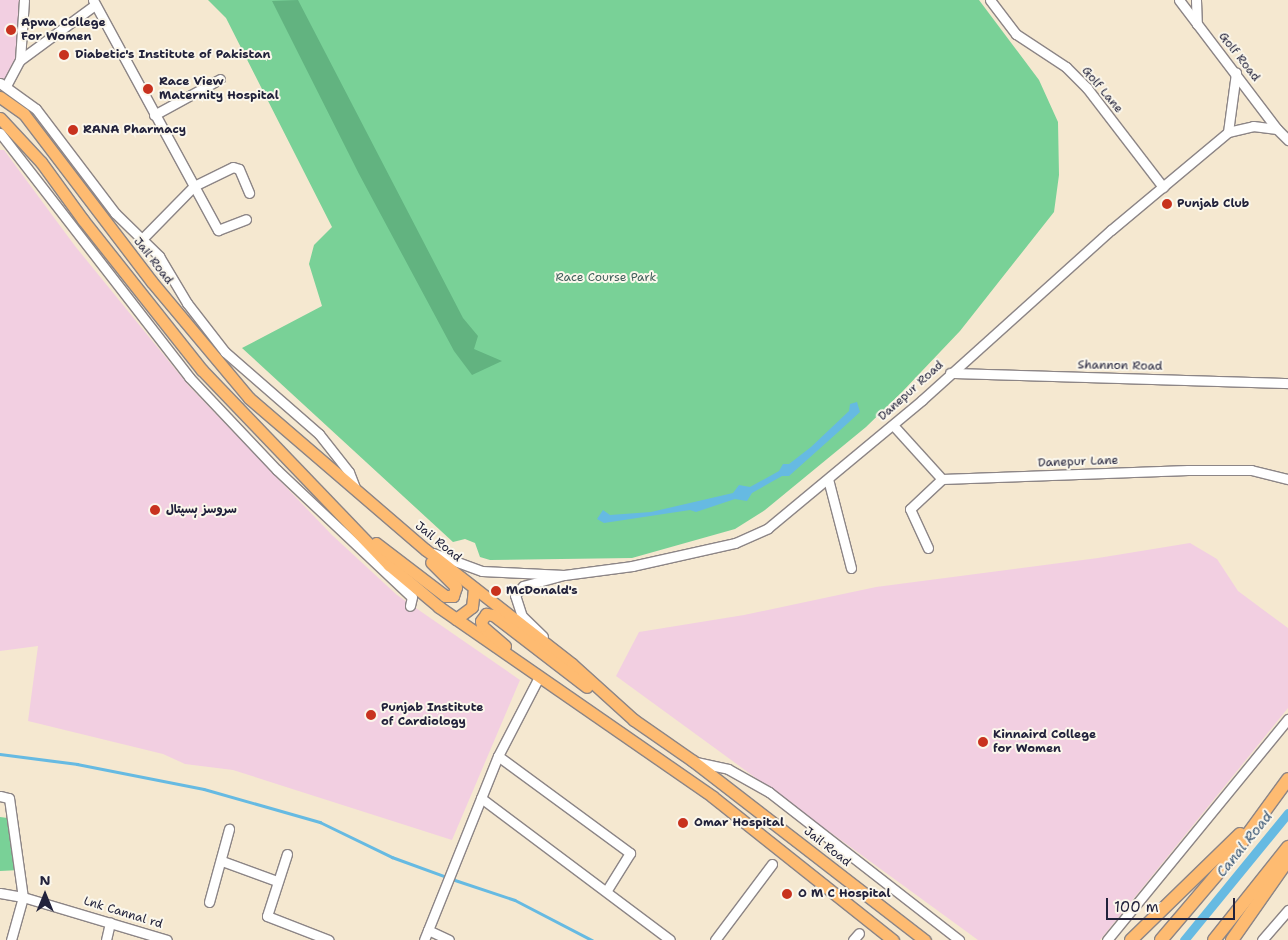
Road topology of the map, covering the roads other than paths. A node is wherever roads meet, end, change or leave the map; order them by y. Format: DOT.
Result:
graph roads {
  1 [pos="24,0"];
  2 [pos="990,0"];
  3 [pos="1180,0"];
  4 [pos="1196,0"];
  5 [pos="94,2"];
  6 [pos="1197,24"];
  7 [pos="20,60"];
  8 [pos="1236,73"];
  9 [pos="220,79"];
  10 [pos="3,84"];
  11 [pos="0,97"];
  12 [pos="154,115"];
  13 [pos="0,118"];
  14 [pos="1277,129"];
  15 [pos="1228,132"];
  16 [pos="0,133"];
  17 [pos="1288,140"];
  18 [pos="194,186"];
  19 [pos="1163,187"];
  20 [pos="249,192"];
  21 [pos="246,219"];
  22 [pos="139,236"];
  23 [pos="122,244"];
  24 [pos="950,373"];
  25 [pos="1288,383"];
  26 [pos="893,425"];
  27 [pos="828,479"];
  28 [pos="1288,479"];
  29 [pos="942,480"];
  30 [pos="357,491"];
  31 [pos="380,512"];
  32 [pos="350,523"];
  33 [pos="928,548"];
  34 [pos="426,550"];
  35 [pos="851,568"];
  36 [pos="564,575"];
  37 [pos="474,588"];
  38 [pos="410,606"];
  39 [pos="456,619"];
  40 [pos="572,664"];
  41 [pos="539,677"];
  42 [pos="1288,718"];
  43 [pos="634,720"];
  44 [pos="498,756"];
  45 [pos="693,761"];
  46 [pos="1288,779"];
  47 [pos="5,797"];
  48 [pos="481,798"];
  49 [pos="1254,823"];
  50 [pos="229,829"];
  51 [pos="1288,847"];
  52 [pos="287,854"];
  53 [pos="1288,860"];
  54 [pos="222,861"];
  55 [pos="772,864"];
  56 [pos="277,881"];
  57 [pos="607,890"];
  58 [pos="0,893"];
  59 [pos="23,897"];
  60 [pos="209,902"];
  61 [pos="1288,910"];
  62 [pos="110,922"];
  63 [pos="428,930"];
  64 [pos="11,940"];
  65 [pos="106,940"];
  66 [pos="167,940"];
  67 [pos="329,940"];
  68 [pos="424,940"];
  69 [pos="449,940"];
  70 [pos="670,940"];
  71 [pos="715,940"];
  72 [pos="893,940"];
  73 [pos="925,940"];
  74 [pos="959,940"];
  75 [pos="1107,940"];
  76 [pos="1131,940"];
  77 [pos="1161,940"];
  78 [pos="1214,940"];
  79 [pos="1232,940"];
  80 [pos="1262,940"];
  1 -- 7 [label="street"];
  2 -- 19 [label="street, Golf Lane"];
  3 -- 6 [label="street, Golf Road"];
  4 -- 6 [label="street"];
  5 -- 7 [label="street"];
  5 -- 12 [label="street"];
  6 -- 8 [label="street, Golf Road"];
  7 -- 10 [label="street"];
  8 -- 14 [label="street, Golf Road"];
  8 -- 15 [label="street"];
  9 -- 12 [label="street"];
  10 -- 22 [label="street"];
  11 -- 23 [label="main road, Jail Road"];
  12 -- 18 [label="street"];
  13 -- 32 [label="main road"];
  14 -- 15 [label="street"];
  14 -- 17 [label="street, Golf Road"];
  15 -- 19 [label="street, Danepur Road"];
  16 -- 38 [label="street"];
  18 -- 20 [label="street"];
  18 -- 21 [label="street"];
  18 -- 22 [label="street"];
  19 -- 24 [label="street, Danepur Road"];
  22 -- 23 [label="street"];
  22 -- 30 [label="street"];
  23 -- 30 [label="main road, Jail Road"];
  24 -- 25 [label="street, Shannon Road"];
  24 -- 26 [label="street, Danepur Road"];
  26 -- 27 [label="street, Danepur Road"];
  26 -- 29 [label="street"];
  27 -- 35 [label="street"];
  27 -- 36 [label="street, Danepur Road"];
  28 -- 29 [label="street, Danepur Lane"];
  29 -- 33 [label="street"];
  30 -- 31 [label="main road, Jail Road"];
  31 -- 32 [label="main road"];
  31 -- 34 [label="main road, Jail Road"];
  32 -- 39 [label="main road"];
  34 -- 36 [label="street, Danepur Road"];
  34 -- 37 [label="main road, Jail Road"];
  36 -- 40 [label="street, Danepur Road"];
  37 -- 39 [label="main road"];
  37 -- 40 [label="main road, Jail Road"];
  39 -- 41 [label="main road"];
  40 -- 43 [label="main road, Jail Road"];
  41 -- 43 [label="main road"];
  41 -- 44 [label="street"];
  41 -- 72 [label="main road"];
  42 -- 75 [label="street"];
  43 -- 45 [label="main road, Jail Road"];
  44 -- 48 [label="street"];
  44 -- 57 [label="street"];
  45 -- 73 [label="main road, Jail Road"];
  45 -- 74 [label="street"];
  46 -- 49 [label="highway"];
  47 -- 59 [label="street"];
  48 -- 57 [label="street"];
  48 -- 63 [label="street"];
  49 -- 76 [label="highway"];
  49 -- 77 [label="highway"];
  50 -- 54 [label="street"];
  51 -- 78 [label="highway"];
  52 -- 56 [label="street"];
  53 -- 79 [label="highway"];
  54 -- 56 [label="street"];
  54 -- 60 [label="street"];
  55 -- 71 [label="street"];
  56 -- 67 [label="street"];
  57 -- 70 [label="street"];
  58 -- 59 [label="street, Lnk Cannal rd"];
  59 -- 62 [label="street, Lnk Cannal rd"];
  59 -- 64 [label="street"];
  61 -- 80 [label="street"];
  62 -- 65 [label="street"];
  62 -- 66 [label="street, Lnk Cannal rd"];
  63 -- 68 [label="street"];
  63 -- 69 [label="street"];
}
